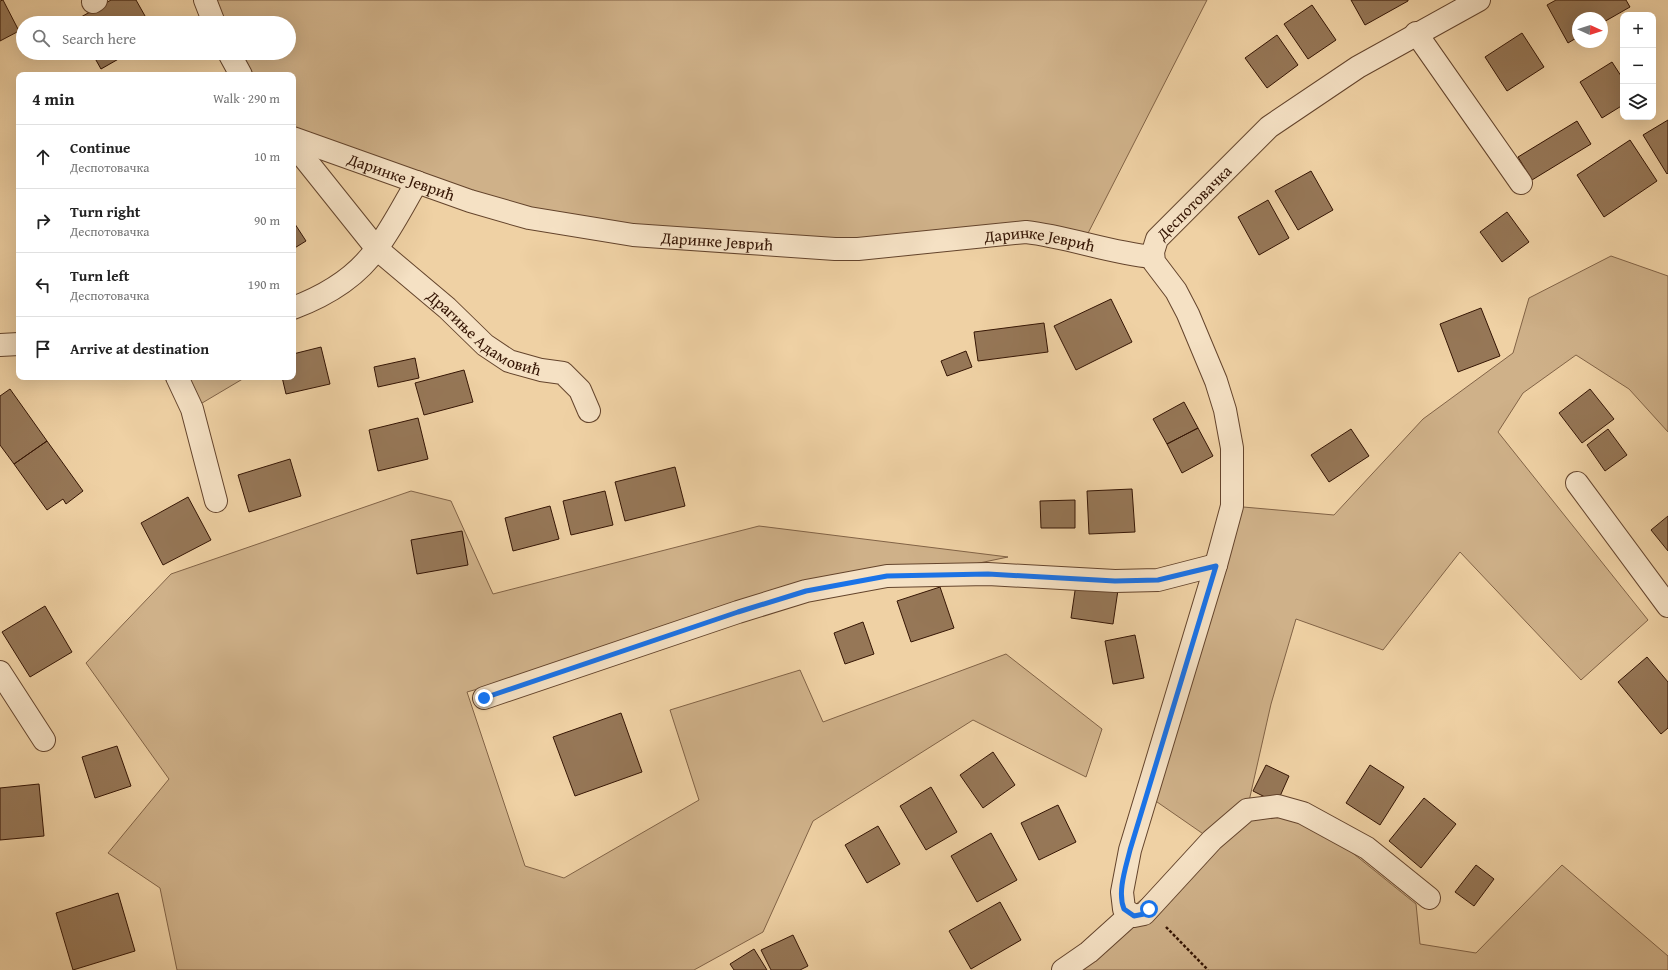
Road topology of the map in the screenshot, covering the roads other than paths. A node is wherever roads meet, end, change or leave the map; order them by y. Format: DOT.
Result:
graph roads {
  1 [pos="206,0"];
  2 [pos="1479,0"];
  3 [pos="212,16"];
  4 [pos="1416,33"];
  5 [pos="233,60"];
  6 [pos="239,72"];
  7 [pos="296,139"];
  8 [pos="296,148"];
  9 [pos="417,182"];
  10 [pos="1521,184"];
  11 [pos="377,249"];
  12 [pos="1152,257"];
  13 [pos="296,307"];
  14 [pos="16,344"];
  15 [pos="0,345"];
  16 [pos="178,380"];
  17 [pos="589,411"];
  18 [pos="1577,483"];
  19 [pos="216,501"];
  20 [pos="1216,566"];
  21 [pos="1668,606"];
  22 [pos="0,672"];
  23 [pos="484,698"];
  24 [pos="44,740"];
  25 [pos="1429,898"];
  26 [pos="1139,912"];
  27 [pos="1063,970"];
  1 -- 3 [label="street"];
  2 -- 4 [label="street, Деспотовачка"];
  4 -- 10 [label="street"];
  4 -- 12 [label="street, Деспотовачка"];
  5 -- 6 [label="street"];
  7 -- 9 [label="street, Даринке Јеврић"];
  8 -- 11 [label="street, Драгиње Адамовић"];
  9 -- 11 [label="street"];
  9 -- 12 [label="street, Даринке Јеврић"];
  11 -- 13 [label="street"];
  11 -- 17 [label="street, Драгиње Адамовић"];
  12 -- 20 [label="street, Деспотовачка"];
  14 -- 15 [label="street"];
  16 -- 19 [label="street"];
  18 -- 21 [label="street"];
  20 -- 23 [label="street"];
  20 -- 26 [label="street, Деспотовачка"];
  22 -- 24 [label="street"];
  25 -- 26 [label="street"];
  26 -- 27 [label="street"];
}
